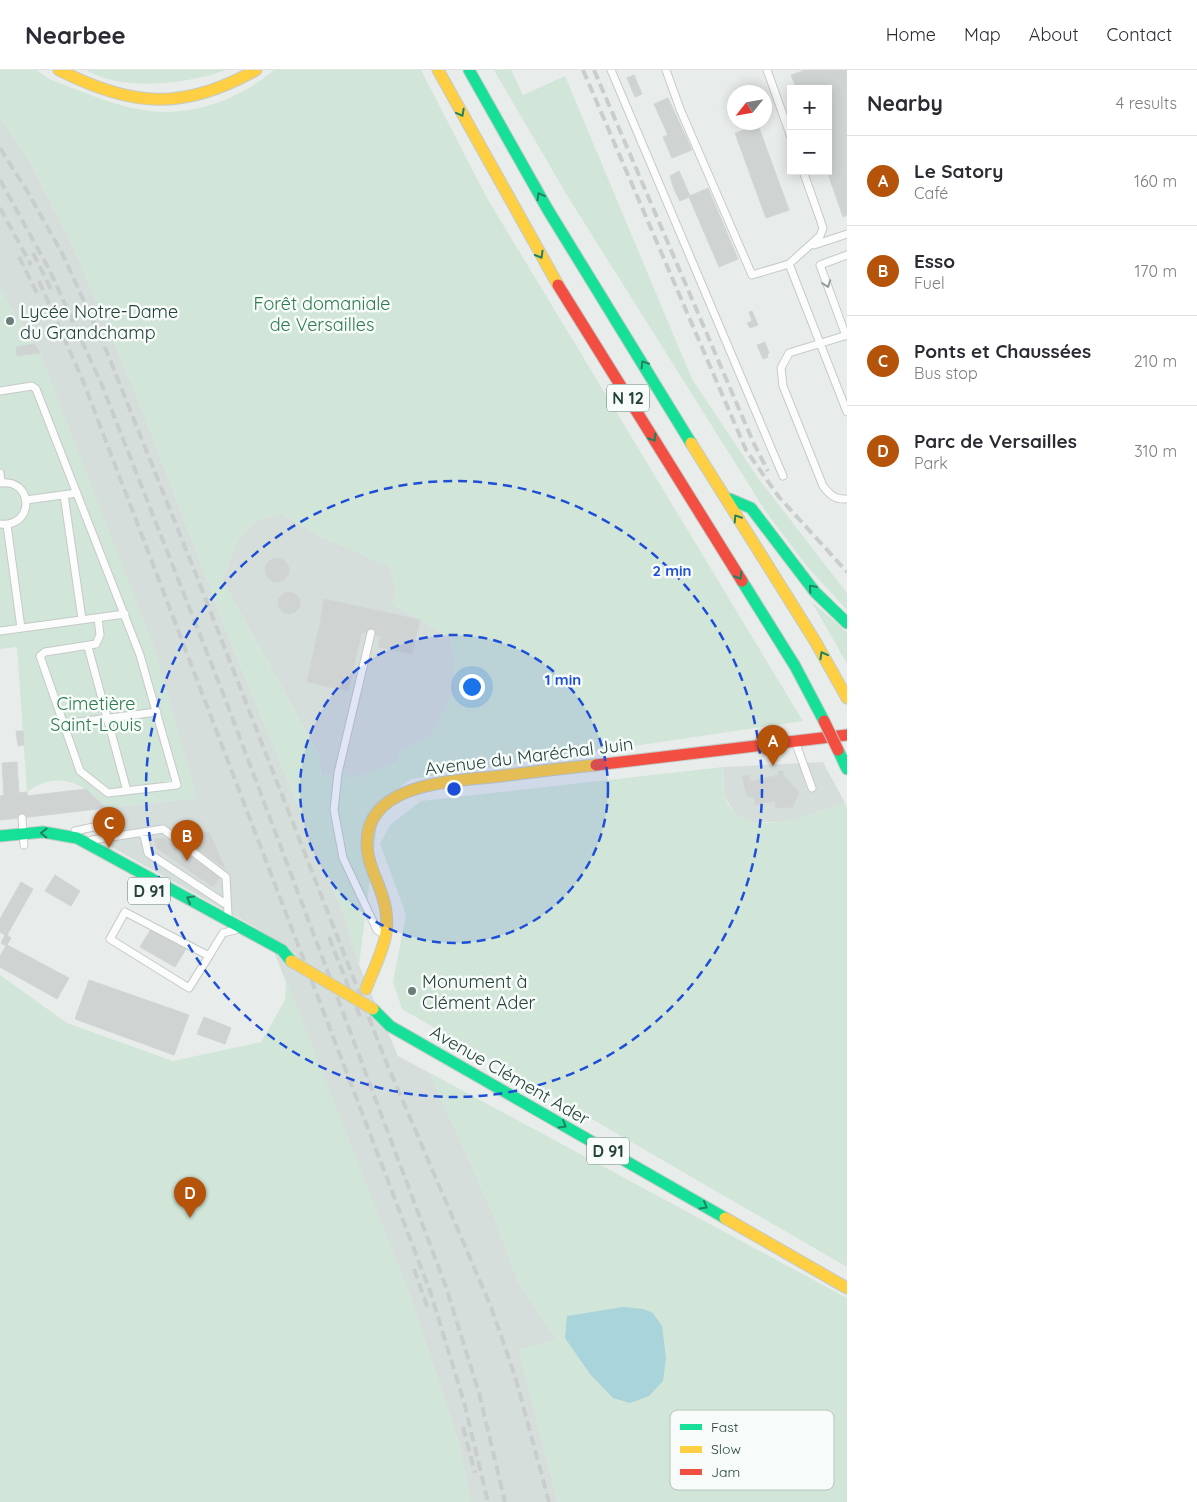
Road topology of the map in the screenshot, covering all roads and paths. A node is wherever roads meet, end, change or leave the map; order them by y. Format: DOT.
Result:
graph roads {
  1 [pos="59,70"];
  2 [pos="256,70"];
  3 [pos="438,70"];
  4 [pos="469,70"];
  5 [pos="611,70"];
  6 [pos="666,70"];
  7 [pos="767,70"];
  8 [pos="789,130"];
  9 [pos="804,175"];
  10 [pos="847,234"];
  11 [pos="811,246"];
  12 [pos="847,255"];
  13 [pos="790,264"];
  14 [pos="846,335"];
  15 [pos="821,344"];
  16 [pos="0,391"];
  17 [pos="847,412"];
  18 [pos="0,473"];
  19 [pos="783,476"];
  20 [pos="1,483"];
  21 [pos="77,493"];
  22 [pos="64,495"];
  23 [pos="723,496"];
  24 [pos="847,499"];
  25 [pos="26,500"];
  26 [pos="3,524"];
  27 [pos="125,614"];
  28 [pos="98,618"];
  29 [pos="82,619"];
  30 [pos="847,623"];
  31 [pos="21,628"];
  32 [pos="0,631"];
  33 [pos="371,633"];
  34 [pos="88,647"];
  35 [pos="847,698"];
  36 [pos="157,712"];
  37 [pos="107,718"];
  38 [pos="62,724"];
  39 [pos="847,735"];
  40 [pos="795,741"];
  41 [pos="847,769"];
  42 [pos="812,788"];
  43 [pos="127,792"];
  44 [pos="22,818"];
  45 [pos="117,822"];
  46 [pos="143,832"];
  47 [pos="67,834"];
  48 [pos="0,836"];
  49 [pos="23,840"];
  50 [pos="87,842"];
  51 [pos="61,845"];
  52 [pos="0,846"];
  53 [pos="162,898"];
  54 [pos="227,905"];
  55 [pos="217,914"];
  56 [pos="228,920"];
  57 [pos="242,928"];
  58 [pos="219,931"];
  59 [pos="386,936"];
  60 [pos="240,943"];
  61 [pos="209,956"];
  62 [pos="274,961"];
  63 [pos="291,961"];
  64 [pos="366,989"];
  65 [pos="373,1009"];
  66 [pos="847,1275"];
  67 [pos="847,1288"];
  1 -- 2 [label="main road"];
  3 -- 41 [label="main road, N 12, one-way, bridge"];
  23 -- 4 [label="main road, N 12, one-way"];
  5 -- 19 [label="lane"];
  6 -- 13 [label="lane"];
  7 -- 8 [label="lane"];
  9 -- 11 [label="lane"];
  10 -- 11 [label="lane"];
  11 -- 13 [label="lane"];
  12 -- 14 [label="lane, one-way"];
  13 -- 15 [label="lane"];
  14 -- 15 [label="lane"];
  15 -- 17 [label="lane"];
  15 -- 24 [label="lane"];
  16 -- 21 [label="lane"];
  18 -- 20 [label="lane"];
  20 -- 25 [label="lane"];
  21 -- 22 [label="lane"];
  21 -- 27 [label="lane"];
  22 -- 25 [label="lane"];
  22 -- 29 [label="lane"];
  30 -- 23 [label="main road, one-way"];
  35 -- 23 [label="main road, N 12, one-way"];
  25 -- 26 [label="lane"];
  26 -- 31 [label="lane"];
  27 -- 28 [label="lane"];
  27 -- 36 [label="lane"];
  28 -- 29 [label="lane"];
  28 -- 34 [label="lane"];
  29 -- 31 [label="lane"];
  31 -- 32 [label="lane"];
  33 -- 59 [label="lane"];
  34 -- 37 [label="lane"];
  34 -- 38 [label="lane"];
  36 -- 37 [label="lane"];
  36 -- 43 [label="lane"];
  37 -- 38 [label="lane"];
  37 -- 43 [label="lane"];
  38 -- 43 [label="lane"];
  39 -- 40 [label="main road, Avenue du Maréchal Juin"];
  40 -- 42 [label="lane"];
  40 -- 59 [label="main road, Avenue du Maréchal Juin"];
  44 -- 49 [label="lane"];
  45 -- 47 [label="lane"];
  46 -- 50 [label="lane"];
  46 -- 54 [label="lane"];
  46 -- 54 [label="lane"];
  47 -- 49 [label="main road, D 91, one-way"];
  47 -- 50 [label="main road, D 91"];
  47 -- 51 [label="lane"];
  48 -- 49 [label="main road, D 91"];
  49 -- 51 [label="main road, D 91"];
  49 -- 52 [label="main road, D 91"];
  55 -- 50 [label="main road, D 91, one-way"];
  51 -- 53 [label="main road, D 91"];
  54 -- 56 [label="lane"];
  55 -- 56 [label="main road, D 91"];
  55 -- 58 [label="lane"];
  56 -- 57 [label="main road, D 91"];
  57 -- 58 [label="lane"];
  57 -- 63 [label="main road, D 91"];
  58 -- 60 [label="main road"];
  58 -- 61 [label="lane"];
  59 -- 64 [label="main road, Avenue du Maréchal Juin"];
  61 -- 61 [label="lane"];
  62 -- 63 [label="main road"];
  63 -- 65 [label="main road, D 91, bridge"];
  65 -- 66 [label="main road, Avenue Clément Ader / D 91"];
  65 -- 67 [label="main road, Avenue Clément Ader / D 91, one-way"];
}
